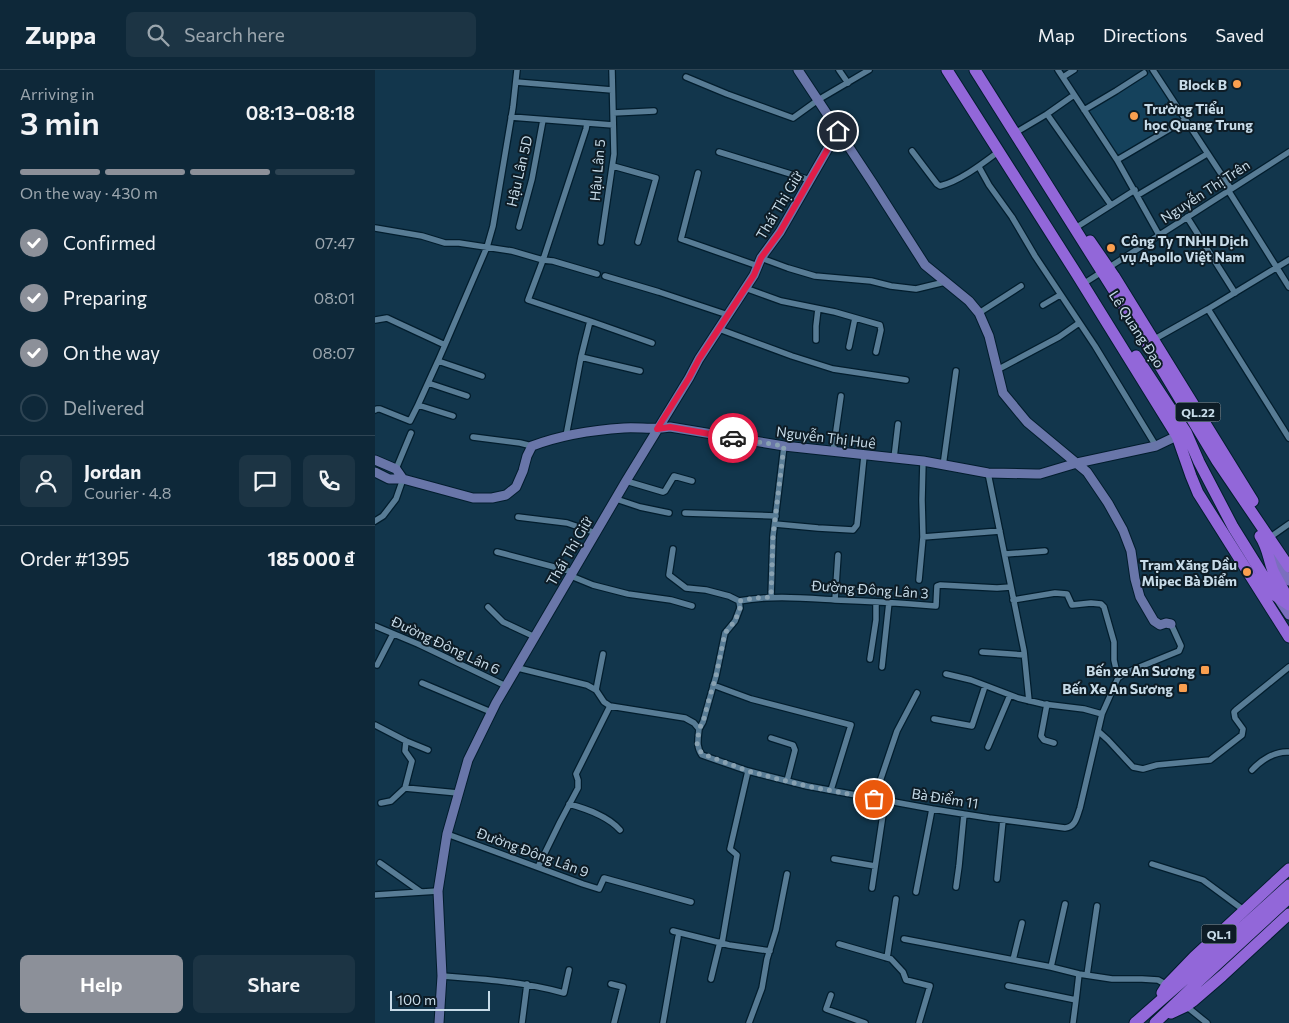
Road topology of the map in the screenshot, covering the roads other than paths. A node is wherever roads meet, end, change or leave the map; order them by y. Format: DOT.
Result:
graph roads {
  1 [pos="517,70"];
  2 [pos="612,70"];
  3 [pos="798,70"];
  4 [pos="839,70"];
  5 [pos="869,70"];
  6 [pos="947,70"];
  7 [pos="955,70"];
  8 [pos="975,70"];
  9 [pos="983,70"];
  10 [pos="1058,70"];
  11 [pos="1074,70"];
  12 [pos="1153,70"];
  13 [pos="1144,73"];
  14 [pos="686,77"];
  15 [pos="1063,78"];
  16 [pos="516,82"];
  17 [pos="848,83"];
  18 [pos="612,90"];
  19 [pos="1074,95"];
  20 [pos="818,100"];
  21 [pos="1084,110"];
  22 [pos="655,111"];
  23 [pos="613,113"];
  24 [pos="1047,114"];
  25 [pos="511,117"];
  26 [pos="543,120"];
  27 [pos="1185,120"];
  28 [pos="587,123"];
  29 [pos="613,125"];
  30 [pos="1020,130"];
  31 [pos="838,131"];
  32 [pos="912,151"];
  33 [pos="719,152"];
  34 [pos="998,152"];
  35 [pos="1289,152"];
  36 [pos="1207,154"];
  37 [pos="1117,160"];
  38 [pos="613,166"];
  39 [pos="979,167"];
  40 [pos="698,173"];
  41 [pos="810,180"];
  42 [pos="1230,190"];
  43 [pos="1136,193"];
  44 [pos="1111,206"];
  45 [pos="1187,217"];
  46 [pos="1080,225"];
  47 [pos="519,227"];
  48 [pos="375,228"];
  49 [pos="1159,235"];
  50 [pos="601,242"];
  51 [pos="638,242"];
  52 [pos="487,247"];
  53 [pos="543,260"];
  54 [pos="1289,260"];
  55 [pos="760,262"];
  56 [pos="1277,268"];
  57 [pos="1105,270"];
  58 [pos="597,274"];
  59 [pos="605,276"];
  60 [pos="945,282"];
  61 [pos="1085,283"];
  62 [pos="1021,286"];
  63 [pos="1289,287"];
  64 [pos="745,288"];
  65 [pos="1235,293"];
  66 [pos="1060,294"];
  67 [pos="1043,305"];
  68 [pos="818,309"];
  69 [pos="1208,309"];
  70 [pos="979,313"];
  71 [pos="728,315"];
  72 [pos="855,318"];
  73 [pos="1136,319"];
  74 [pos="375,320"];
  75 [pos="590,321"];
  76 [pos="1079,323"];
  77 [pos="719,329"];
  78 [pos="816,340"];
  79 [pos="1153,340"];
  80 [pos="652,343"];
  81 [pos="445,345"];
  82 [pos="849,347"];
  83 [pos="876,352"];
  84 [pos="581,356"];
  85 [pos="438,361"];
  86 [pos="997,370"];
  87 [pos="956,371"];
  88 [pos="640,372"];
  89 [pos="482,376"];
  90 [pos="906,380"];
  91 [pos="428,383"];
  92 [pos="467,396"];
  93 [pos="841,396"];
  94 [pos="418,405"];
  95 [pos="375,410"];
  96 [pos="453,416"];
  97 [pos="898,424"];
  98 [pos="657,429"];
  99 [pos="411,432"];
  100 [pos="1181,434"];
  101 [pos="566,436"];
  102 [pos="473,437"];
  103 [pos="1289,438"];
  104 [pos="532,446"];
  105 [pos="784,446"];
  106 [pos="1156,446"];
  107 [pos="833,452"];
  108 [pos="864,456"];
  109 [pos="894,458"];
  110 [pos="375,460"];
  111 [pos="923,461"];
  112 [pos="1077,463"];
  113 [pos="943,466"];
  114 [pos="396,470"];
  115 [pos="375,472"];
  116 [pos="988,473"];
  117 [pos="403,478"];
  118 [pos="692,480"];
  119 [pos="627,481"];
  120 [pos="1213,489"];
  121 [pos="616,499"];
  122 [pos="669,513"];
  123 [pos="685,513"];
  124 [pos="776,516"];
  125 [pos="518,517"];
  126 [pos="375,520"];
  127 [pos="1215,520"];
  128 [pos="775,524"];
  129 [pos="1289,524"];
  130 [pos="1000,531"];
  131 [pos="596,533"];
  132 [pos="923,537"];
  133 [pos="1270,539"];
  134 [pos="673,549"];
  135 [pos="1045,551"];
  136 [pos="497,552"];
  137 [pos="838,554"];
  138 [pos="1005,554"];
  139 [pos="1289,557"];
  140 [pos="1289,567"];
  141 [pos="572,574"];
  142 [pos="919,580"];
  143 [pos="1289,582"];
  144 [pos="1011,587"];
  145 [pos="771,597"];
  146 [pos="1268,598"];
  147 [pos="835,600"];
  148 [pos="1013,600"];
  149 [pos="1289,600"];
  150 [pos="739,601"];
  151 [pos="877,602"];
  152 [pos="889,602"];
  153 [pos="1289,605"];
  154 [pos="692,606"];
  155 [pos="488,607"];
  156 [pos="1289,615"];
  157 [pos="1171,624"];
  158 [pos="375,626"];
  159 [pos="393,634"];
  160 [pos="535,637"];
  161 [pos="1289,637"];
  162 [pos="982,652"];
  163 [pos="603,654"];
  164 [pos="1024,655"];
  165 [pos="870,659"];
  166 [pos="377,665"];
  167 [pos="882,667"];
  168 [pos="1289,667"];
  169 [pos="518,668"];
  170 [pos="946,674"];
  171 [pos="1118,678"];
  172 [pos="422,683"];
  173 [pos="713,685"];
  174 [pos="506,686"];
  175 [pos="985,686"];
  176 [pos="596,690"];
  177 [pos="917,693"];
  178 [pos="1009,696"];
  179 [pos="1029,701"];
  180 [pos="1047,704"];
  181 [pos="610,706"];
  182 [pos="491,712"];
  183 [pos="1102,714"];
  184 [pos="933,719"];
  185 [pos="375,725"];
  186 [pos="699,729"];
  187 [pos="1098,731"];
  188 [pos="771,738"];
  189 [pos="406,740"];
  190 [pos="1054,743"];
  191 [pos="988,747"];
  192 [pos="428,750"];
  193 [pos="1289,752"];
  194 [pos="1252,770"];
  195 [pos="748,771"];
  196 [pos="787,781"];
  197 [pos="405,788"];
  198 [pos="831,790"];
  199 [pos="459,793"];
  200 [pos="874,799"];
  201 [pos="885,801"];
  202 [pos="381,802"];
  203 [pos="569,804"];
  204 [pos="932,809"];
  205 [pos="964,814"];
  206 [pos="1003,820"];
  207 [pos="620,830"];
  208 [pos="447,834"];
  209 [pos="834,859"];
  210 [pos="380,863"];
  211 [pos="1153,864"];
  212 [pos="875,866"];
  213 [pos="538,867"];
  214 [pos="1289,869"];
  215 [pos="787,874"];
  216 [pos="997,879"];
  217 [pos="1289,885"];
  218 [pos="956,887"];
  219 [pos="872,888"];
  220 [pos="438,891"];
  221 [pos="421,892"];
  222 [pos="917,892"];
  223 [pos="375,895"];
  224 [pos="896,898"];
  225 [pos="1289,898"];
  226 [pos="691,902"];
  227 [pos="1065,904"];
  228 [pos="1097,906"];
  229 [pos="1245,911"];
  230 [pos="1289,914"];
  231 [pos="1022,922"];
  232 [pos="673,931"];
  233 [pos="678,938"];
  234 [pos="904,939"];
  235 [pos="721,943"];
  236 [pos="839,944"];
  237 [pos="770,951"];
  238 [pos="887,958"];
  239 [pos="1013,960"];
  240 [pos="1051,967"];
  241 [pos="569,970"];
  242 [pos="1079,974"];
  243 [pos="1087,975"];
  244 [pos="442,976"];
  245 [pos="1196,976"];
  246 [pos="711,979"];
  247 [pos="527,984"];
  248 [pos="611,984"];
  249 [pos="1167,985"];
  250 [pos="1007,986"];
  251 [pos="831,995"];
  252 [pos="1076,1000"];
  253 [pos="1155,1005"];
  254 [pos="1186,1006"];
  255 [pos="1159,1020"];
  256 [pos="439,1023"];
  257 [pos="522,1023"];
  258 [pos="614,1023"];
  259 [pos="663,1023"];
  260 [pos="749,1023"];
  261 [pos="865,1023"];
  262 [pos="919,1023"];
  263 [pos="1073,1023"];
  264 [pos="1135,1023"];
  265 [pos="1207,1023"];
  1 -- 16 [label="street"];
  2 -- 18 [label="street, Hậu Lân 5"];
  3 -- 20 [label="street"];
  4 -- 17 [label="street"];
  5 -- 17 [label="street"];
  6 -- 34 [label="highway, Lê Quang Đạo / QL.22"];
  7 -- 61 [label="highway, Lê Quang Đạo / QL.22"];
  8 -- 57 [label="highway, Lê Quang Đạo / QL.22"];
  9 -- 30 [label="highway, Lê Quang Đạo / QL.22"];
  10 -- 15 [label="street"];
  11 -- 15 [label="street"];
  12 -- 27 [label="street"];
  13 -- 21 [label="street"];
  14 -- 20 [label="street"];
  15 -- 19 [label="street"];
  16 -- 18 [label="street"];
  16 -- 25 [label="street"];
  17 -- 20 [label="street"];
  18 -- 23 [label="street, Hậu Lân 5"];
  19 -- 21 [label="street"];
  19 -- 24 [label="street"];
  20 -- 31 [label="street"];
  21 -- 37 [label="street"];
  22 -- 23 [label="street"];
  23 -- 29 [label="street, Hậu Lân 5"];
  24 -- 30 [label="street"];
  24 -- 44 [label="street"];
  25 -- 26 [label="street"];
  25 -- 52 [label="street"];
  26 -- 28 [label="street"];
  26 -- 47 [label="street, Hậu Lân 5D"];
  27 -- 36 [label="street"];
  27 -- 37 [label="street"];
  28 -- 29 [label="street"];
  28 -- 53 [label="street"];
  29 -- 38 [label="street, Hậu Lân 5"];
  30 -- 46 [label="highway, Lê Quang Đạo / QL.22"];
  31 -- 41 [label="street, Thái Thị Giữ"];
  31 -- 60 [label="street"];
  32 -- 39 [label="street"];
  33 -- 41 [label="street"];
  34 -- 39 [label="street"];
  34 -- 61 [label="highway, Lê Quang Đạo / QL.22"];
  35 -- 42 [label="street, Nguyễn Thị Trên"];
  36 -- 42 [label="street"];
  36 -- 43 [label="street"];
  37 -- 43 [label="street"];
  38 -- 50 [label="street, Hậu Lân 5"];
  38 -- 51 [label="street"];
  39 -- 66 [label="street"];
  40 -- 55 [label="street"];
  41 -- 55 [label="street, Thái Thị Giữ"];
  42 -- 45 [label="street, Nguyễn Thị Trên"];
  42 -- 56 [label="street"];
  43 -- 44 [label="street"];
  43 -- 49 [label="street"];
  44 -- 46 [label="street"];
  45 -- 49 [label="street, Nguyễn Thị Trên"];
  45 -- 65 [label="street"];
  46 -- 57 [label="highway, Lê Quang Đạo / QL.22"];
  48 -- 52 [label="street"];
  49 -- 57 [label="street, Nguyễn Thị Trên"];
  52 -- 53 [label="street"];
  52 -- 81 [label="street"];
  53 -- 58 [label="street"];
  53 -- 75 [label="street"];
  54 -- 56 [label="street"];
  55 -- 60 [label="street"];
  55 -- 64 [label="street, Thái Thị Giữ"];
  56 -- 63 [label="street"];
  56 -- 65 [label="street"];
  57 -- 61 [label="street, Nguyễn Thị Trên"];
  57 -- 73 [label="highway, Lê Quang Đạo / QL.22"];
  59 -- 71 [label="street"];
  60 -- 70 [label="street"];
  61 -- 100 [label="highway, Lê Quang Đạo / QL.22"];
  62 -- 70 [label="street"];
  64 -- 68 [label="street"];
  64 -- 71 [label="street, Thái Thị Giữ"];
  65 -- 69 [label="street"];
  66 -- 67 [label="street"];
  66 -- 76 [label="street"];
  68 -- 72 [label="street"];
  68 -- 78 [label="street"];
  69 -- 79 [label="street"];
  69 -- 103 [label="street"];
  70 -- 86 [label="street"];
  71 -- 77 [label="street, Thái Thị Giữ"];
  72 -- 82 [label="street"];
  72 -- 83 [label="street"];
  73 -- 79 [label="highway, Lê Quang Đạo / QL.22"];
  73 -- 133 [label="highway, Lê Quang Đạo / QL.22"];
  74 -- 81 [label="street"];
  75 -- 80 [label="street"];
  75 -- 84 [label="street"];
  76 -- 86 [label="street"];
  76 -- 106 [label="street"];
  77 -- 90 [label="street"];
  77 -- 98 [label="street, Thái Thị Giữ"];
  79 -- 133 [label="highway, Lê Quang Đạo / QL.22"];
  81 -- 85 [label="street"];
  84 -- 88 [label="street"];
  84 -- 101 [label="street"];
  85 -- 89 [label="street"];
  85 -- 91 [label="street"];
  86 -- 112 [label="street"];
  87 -- 113 [label="street"];
  91 -- 92 [label="street"];
  91 -- 94 [label="street"];
  93 -- 107 [label="street"];
  94 -- 95 [label="street"];
  94 -- 96 [label="street"];
  97 -- 109 [label="street"];
  98 -- 101 [label="street, Nguyễn Thị Huê"];
  98 -- 105 [label="street, Nguyễn Thị Huê"];
  98 -- 119 [label="street, Thái Thị Giữ"];
  99 -- 114 [label="street"];
  100 -- 106 [label="street, Nguyễn Thị Huê"];
  100 -- 120 [label="highway, Lê Quang Đạo / QL.22"];
  100 -- 127 [label="highway, Lê Quang Đạo / QL.22"];
  101 -- 104 [label="street, Nguyễn Thị Huê"];
  102 -- 104 [label="street"];
  104 -- 117 [label="street"];
  105 -- 107 [label="street, Nguyễn Thị Huê"];
  105 -- 124 [label="street"];
  106 -- 112 [label="street, Nguyễn Thị Huê"];
  107 -- 108 [label="street, Nguyễn Thị Huê"];
  108 -- 109 [label="street, Nguyễn Thị Huê"];
  108 -- 128 [label="street"];
  109 -- 111 [label="street, Nguyễn Thị Huê"];
  110 -- 114 [label="street"];
  111 -- 113 [label="street, Nguyễn Thị Huê"];
  111 -- 132 [label="street"];
  112 -- 116 [label="street, Nguyễn Thị Huê"];
  112 -- 157 [label="street"];
  113 -- 116 [label="street, Nguyễn Thị Huê"];
  114 -- 117 [label="street"];
  115 -- 117 [label="street"];
  116 -- 130 [label="street"];
  117 -- 126 [label="street"];
  118 -- 119 [label="street"];
  119 -- 121 [label="street, Thái Thị Giữ"];
  120 -- 127 [label="highway"];
  120 -- 146 [label="highway, Lê Quang Đạo / QL.22"];
  121 -- 122 [label="street"];
  121 -- 131 [label="street, Thái Thị Giữ"];
  123 -- 124 [label="street"];
  124 -- 128 [label="street"];
  125 -- 131 [label="street"];
  127 -- 146 [label="highway, Lê Quang Đạo / QL.22"];
  128 -- 145 [label="street"];
  129 -- 133 [label="street"];
  130 -- 132 [label="street"];
  130 -- 138 [label="street"];
  131 -- 141 [label="street, Thái Thị Giữ"];
  132 -- 142 [label="street"];
  133 -- 139 [label="highway, Lê Quang Đạo / QL.22"];
  133 -- 140 [label="highway, Lê Quang Đạo / QL.22"];
  133 -- 143 [label="main road"];
  133 -- 149 [label="highway, Lê Quang Đạo / QL.22"];
  134 -- 150 [label="street"];
  135 -- 138 [label="street"];
  136 -- 141 [label="street"];
  137 -- 147 [label="street"];
  138 -- 144 [label="street"];
  141 -- 154 [label="street"];
  141 -- 160 [label="street, Thái Thị Giữ"];
  144 -- 148 [label="street"];
  144 -- 152 [label="street, Đường Đông Lân 3"];
  145 -- 147 [label="street, Đường Đông Lân 3"];
  145 -- 150 [label="street, Đường Đông Lân 3"];
  146 -- 153 [label="highway, Lê Quang Đạo / QL.22"];
  146 -- 156 [label="main road"];
  146 -- 161 [label="highway, Lê Quang Đạo / QL.22"];
  147 -- 151 [label="street, Đường Đông Lân 3"];
  148 -- 164 [label="street"];
  148 -- 171 [label="street"];
  150 -- 173 [label="street"];
  151 -- 152 [label="street, Đường Đông Lân 3"];
  151 -- 165 [label="street"];
  152 -- 167 [label="street"];
  155 -- 160 [label="street"];
  157 -- 171 [label="street"];
  158 -- 159 [label="street, Đường Đông Lân 6"];
  159 -- 166 [label="street"];
  159 -- 174 [label="street, Đường Đông Lân 6"];
  160 -- 169 [label="street, Thái Thị Giữ"];
  162 -- 164 [label="street"];
  163 -- 176 [label="street"];
  164 -- 179 [label="street"];
  168 -- 187 [label="street"];
  169 -- 174 [label="street, Thái Thị Giữ"];
  169 -- 176 [label="street"];
  170 -- 175 [label="street"];
  171 -- 183 [label="street, Bà Điểm 11"];
  172 -- 182 [label="street"];
  173 -- 186 [label="street"];
  173 -- 198 [label="street"];
  174 -- 182 [label="street, Thái Thị Giữ"];
  175 -- 178 [label="street"];
  175 -- 184 [label="street"];
  176 -- 181 [label="street"];
  177 -- 200 [label="street"];
  178 -- 179 [label="street"];
  178 -- 191 [label="street"];
  179 -- 180 [label="street"];
  180 -- 183 [label="street"];
  180 -- 190 [label="street"];
  181 -- 186 [label="street"];
  181 -- 203 [label="street"];
  182 -- 199 [label="street, Thái Thị Giữ"];
  183 -- 187 [label="street, Bà Điểm 11"];
  185 -- 189 [label="street"];
  186 -- 195 [label="street, Bà Điểm 11"];
  187 -- 206 [label="street, Bà Điểm 11"];
  188 -- 196 [label="street"];
  189 -- 192 [label="street"];
  189 -- 197 [label="street"];
  193 -- 194 [label="street"];
  195 -- 196 [label="street, Bà Điểm 11"];
  195 -- 235 [label="street"];
  196 -- 198 [label="street, Bà Điểm 11"];
  197 -- 199 [label="street"];
  197 -- 202 [label="street"];
  198 -- 200 [label="street, Bà Điểm 11"];
  199 -- 208 [label="street, Thái Thị Giữ"];
  200 -- 201 [label="street, Bà Điểm 11"];
  201 -- 204 [label="street, Bà Điểm 11"];
  201 -- 212 [label="street"];
  203 -- 207 [label="street"];
  203 -- 213 [label="street"];
  204 -- 205 [label="street, Bà Điểm 11"];
  204 -- 222 [label="street"];
  205 -- 206 [label="street, Bà Điểm 11"];
  205 -- 218 [label="street"];
  206 -- 216 [label="street"];
  208 -- 213 [label="street, Đường Đông Lân 9"];
  208 -- 220 [label="street, Thái Thị Giữ"];
  209 -- 212 [label="street"];
  210 -- 221 [label="street"];
  211 -- 229 [label="street"];
  212 -- 219 [label="street"];
  213 -- 226 [label="street, Đường Đông Lân 9"];
  214 -- 229 [label="highway, QL.1"];
  215 -- 237 [label="street"];
  217 -- 245 [label="highway, QL.1"];
  220 -- 221 [label="street"];
  220 -- 244 [label="street, Thái Thị Giữ"];
  221 -- 223 [label="street"];
  224 -- 238 [label="street"];
  225 -- 245 [label="highway, QL.1"];
  227 -- 240 [label="street"];
  228 -- 243 [label="street"];
  229 -- 249 [label="highway, QL.1"];
  230 -- 254 [label="highway, QL.1"];
  231 -- 239 [label="street"];
  232 -- 235 [label="street"];
  233 -- 259 [label="street"];
  234 -- 239 [label="street"];
  235 -- 237 [label="street"];
  235 -- 246 [label="street"];
  236 -- 238 [label="street"];
  237 -- 260 [label="street"];
  238 -- 262 [label="street"];
  239 -- 240 [label="street"];
  240 -- 242 [label="street"];
  241 -- 247 [label="street"];
  242 -- 243 [label="street"];
  242 -- 252 [label="street"];
  243 -- 249 [label="street"];
  244 -- 247 [label="street"];
  244 -- 256 [label="street, Thái Thị Giữ"];
  245 -- 253 [label="highway, QL.1"];
  245 -- 255 [label="highway, QL.1"];
  247 -- 257 [label="street"];
  248 -- 258 [label="street"];
  249 -- 253 [label="highway, QL.1"];
  250 -- 252 [label="street"];
  251 -- 261 [label="street"];
  252 -- 263 [label="street"];
  253 -- 264 [label="highway, QL.1"];
  254 -- 255 [label="highway, QL.1"];
  254 -- 265 [label="street"];
}
